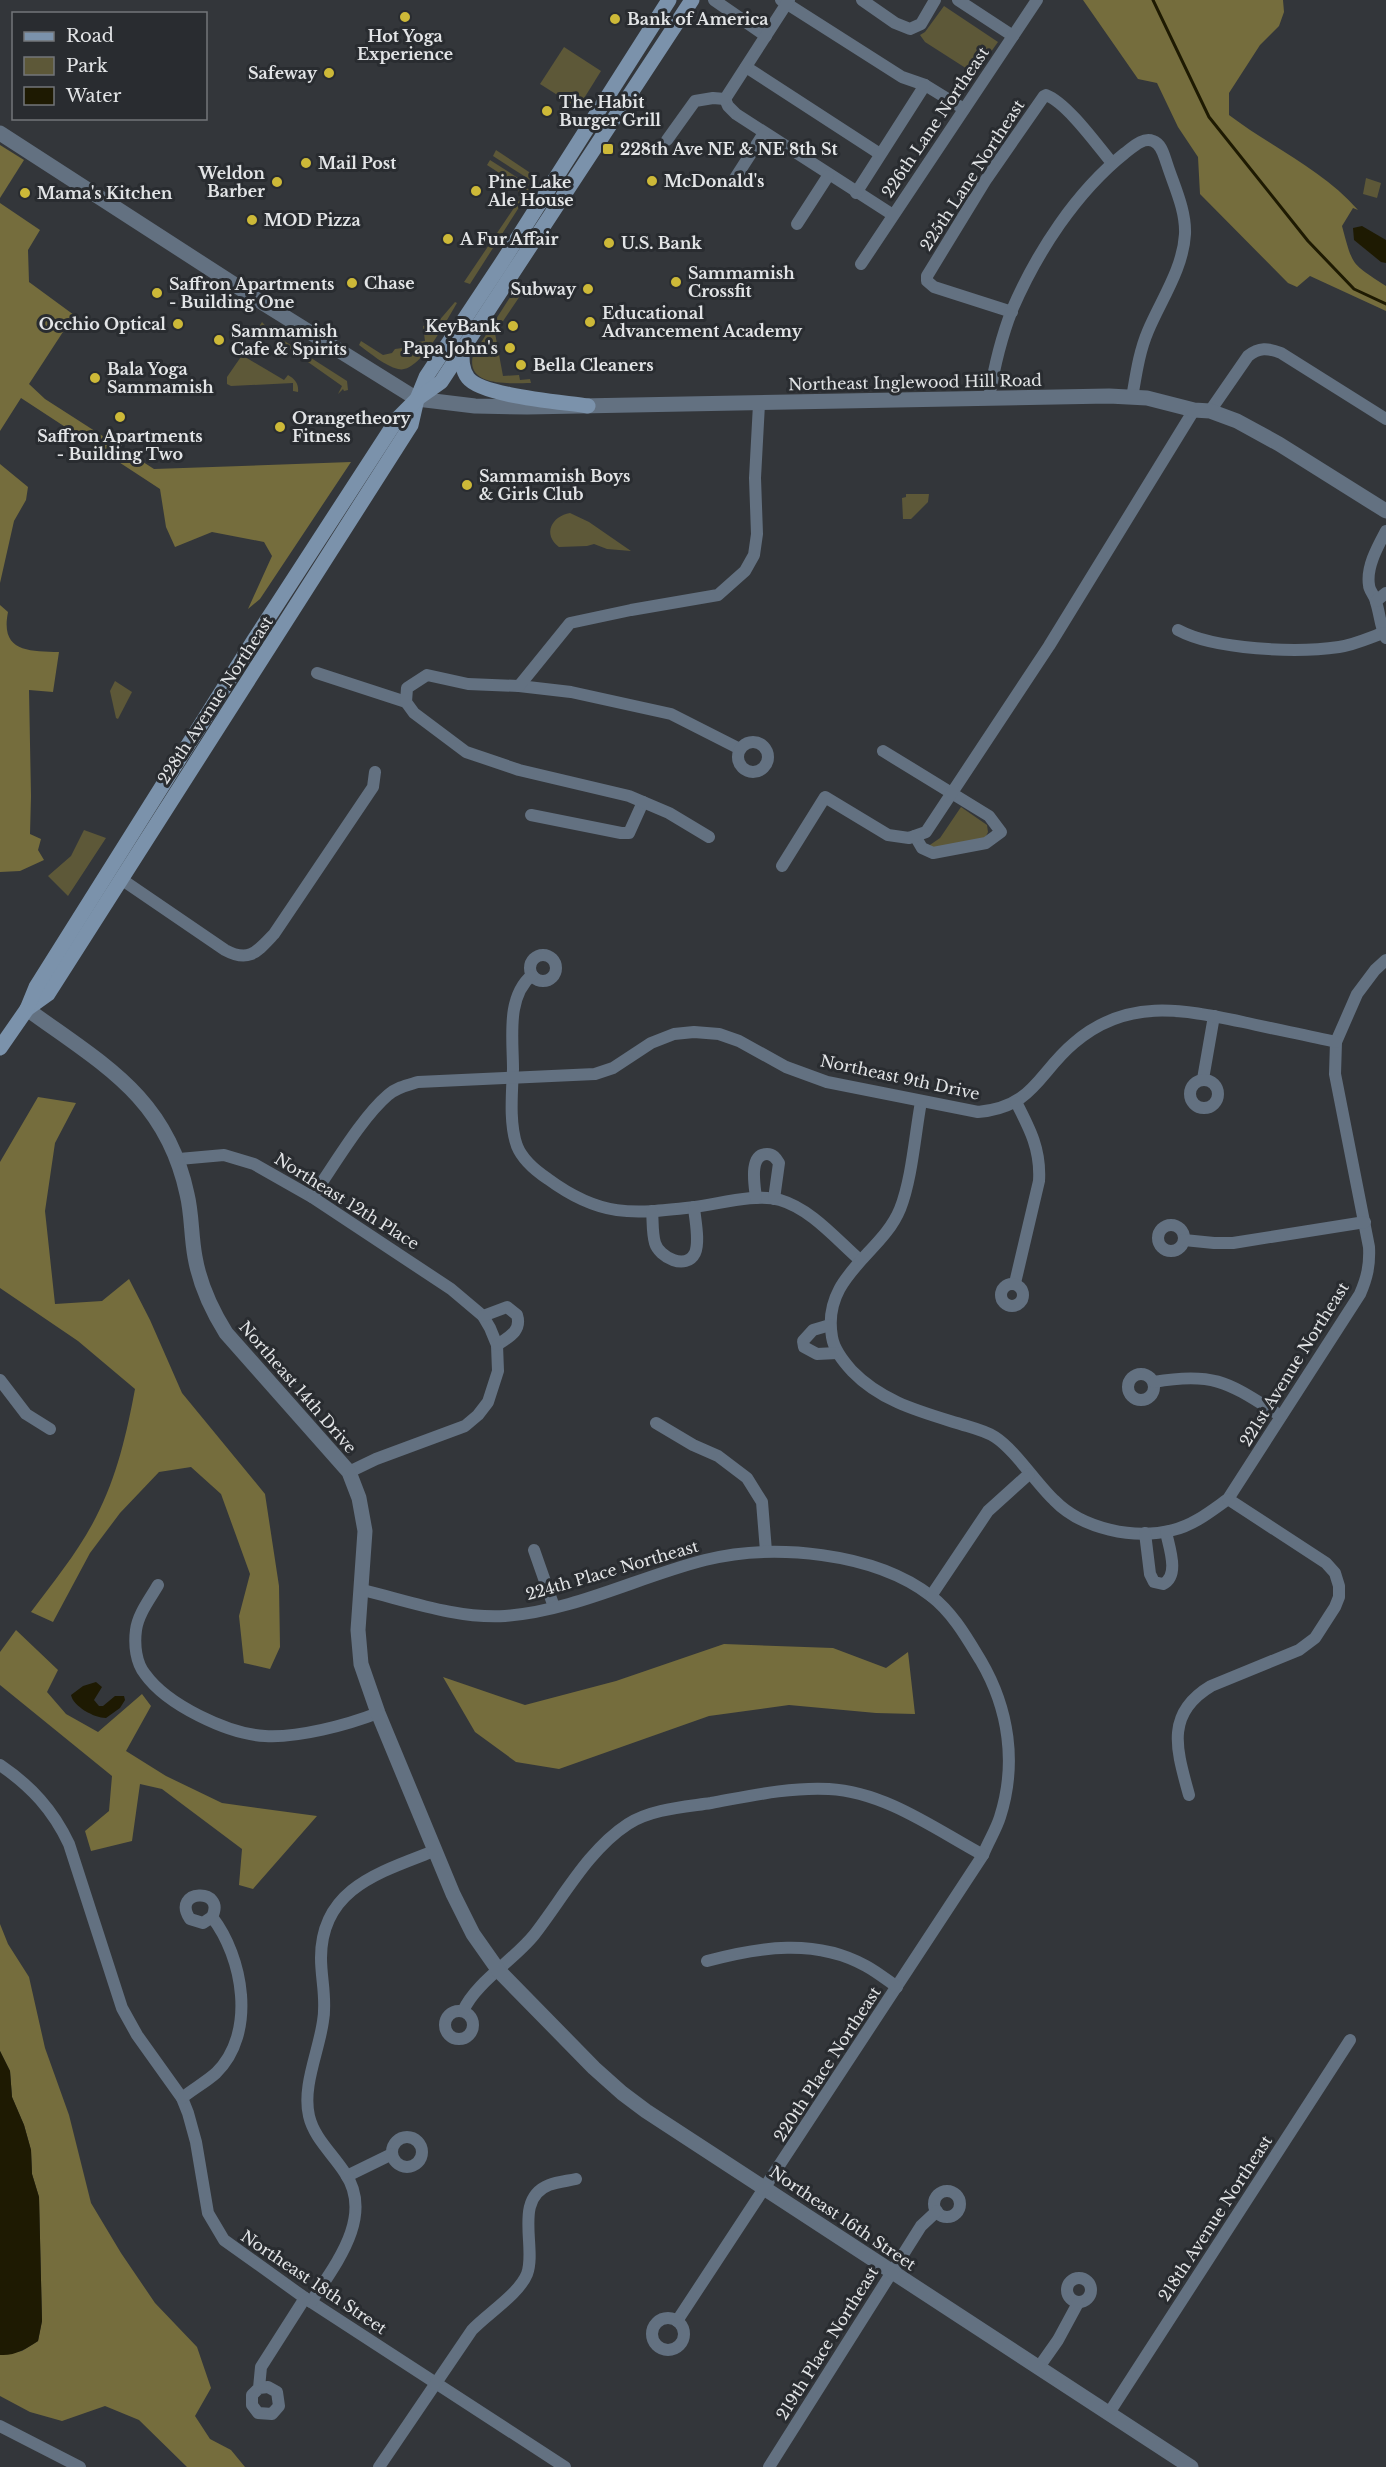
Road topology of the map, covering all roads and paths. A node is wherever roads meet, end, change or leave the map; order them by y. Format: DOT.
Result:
graph roads {
  1 [pos="669,0"];
  2 [pos="682,0"];
  3 [pos="692,0"];
  4 [pos="714,0"];
  5 [pos="862,0"];
  6 [pos="935,0"];
  7 [pos="958,0"];
  8 [pos="1037,0"];
  9 [pos="785,1"];
  10 [pos="766,36"];
  11 [pos="1013,36"];
  12 [pos="664,41"];
  13 [pos="746,67"];
  14 [pos="925,85"];
  15 [pos="725,99"];
  16 [pos="964,109"];
  17 [pos="0,133"];
  18 [pos="764,133"];
  19 [pos="667,140"];
  20 [pos="880,154"];
  21 [pos="1112,164"];
  22 [pos="828,176"];
  23 [pos="562,183"];
  24 [pos="732,183"];
  25 [pos="856,194"];
  26 [pos="892,215"];
  27 [pos="797,224"];
  28 [pos="861,264"];
  29 [pos="1012,312"];
  30 [pos="462,347"];
  31 [pos="989,398"];
  32 [pos="1132,398"];
  33 [pos="417,399"];
  34 [pos="759,404"];
  35 [pos="588,406"];
  36 [pos="1202,410"];
  37 [pos="1386,418"];
  38 [pos="1386,511"];
  39 [pos="1386,531"];
  40 [pos="1381,597"];
  41 [pos="1178,630"];
  42 [pos="1385,635"];
  43 [pos="254,640"];
  44 [pos="317,673"];
  45 [pos="519,686"];
  46 [pos="406,702"];
  47 [pos="228,712"];
  48 [pos="740,749"];
  49 [pos="883,751"];
  50 [pos="375,772"];
  51 [pos="952,792"];
  52 [pos="643,802"];
  53 [pos="531,815"];
  54 [pos="915,836"];
  55 [pos="709,837"];
  56 [pos="782,866"];
  57 [pos="122,879"];
  58 [pos="80,916"];
  59 [pos="1386,960"];
  60 [pos="532,975"];
  61 [pos="27,1010"];
  62 [pos="1214,1016"];
  63 [pos="1336,1042"];
  64 [pos="0,1048"];
  65 [pos="512,1076"];
  66 [pos="1203,1079"];
  67 [pos="921,1102"];
  68 [pos="1016,1102"];
  69 [pos="179,1159"];
  70 [pos="312,1197"];
  71 [pos="756,1198"];
  72 [pos="774,1198"];
  73 [pos="694,1207"];
  74 [pos="652,1211"];
  75 [pos="1365,1222"];
  76 [pos="1184,1240"];
  77 [pos="860,1260"];
  78 [pos="1015,1283"];
  79 [pos="483,1316"];
  80 [pos="830,1326"];
  81 [pos="497,1345"];
  82 [pos="837,1353"];
  83 [pos="0,1380"];
  84 [pos="1154,1382"];
  85 [pos="1281,1416"];
  86 [pos="656,1423"];
  87 [pos="50,1429"];
  88 [pos="349,1472"];
  89 [pos="1029,1474"];
  90 [pos="1228,1499"];
  91 [pos="534,1550"];
  92 [pos="766,1551"];
  93 [pos="158,1585"];
  94 [pos="363,1590"];
  95 [pos="931,1596"];
  96 [pos="554,1607"];
  97 [pos="378,1713"];
  98 [pos="0,1765"];
  99 [pos="1189,1795"];
  100 [pos="434,1851"];
  101 [pos="983,1854"];
  102 [pos="212,1917"];
  103 [pos="707,1961"];
  104 [pos="499,1971"];
  105 [pos="897,1987"];
  106 [pos="462,2011"];
  107 [pos="1350,2040"];
  108 [pos="182,2098"];
  109 [pos="392,2154"];
  110 [pos="347,2176"];
  111 [pos="576,2179"];
  112 [pos="765,2187"];
  113 [pos="937,2211"];
  114 [pos="892,2272"];
  115 [pos="308,2300"];
  116 [pos="1078,2303"];
  117 [pos="677,2321"];
  118 [pos="1040,2367"];
  119 [pos="435,2382"];
  120 [pos="259,2388"];
  121 [pos="1109,2413"];
  122 [pos="0,2426"];
  123 [pos="385,2464"];
  124 [pos="80,2467"];
  125 [pos="565,2467"];
  126 [pos="769,2467"];
  127 [pos="1191,2467"];
  1 -- 23 [label="main road, 228th Avenue Northeast"];
  2 -- 12 [label="main road"];
  3 -- 12 [label="main road, 228th Avenue Northeast"];
  4 -- 10 [label="street"];
  5 -- 6 [label="street"];
  7 -- 11 [label="street"];
  8 -- 11 [label="street, 226th Lane Northeast"];
  9 -- 10 [label="street"];
  9 -- 14 [label="street"];
  10 -- 13 [label="street"];
  11 -- 16 [label="street, 226th Lane Northeast"];
  12 -- 23 [label="main road, 228th Avenue Northeast"];
  13 -- 15 [label="street"];
  13 -- 20 [label="street"];
  14 -- 16 [label="street"];
  14 -- 20 [label="street"];
  15 -- 18 [label="street"];
  15 -- 19 [label="street"];
  16 -- 26 [label="street, 226th Lane Northeast"];
  17 -- 33 [label="street"];
  18 -- 22 [label="street"];
  18 -- 24 [label="street"];
  20 -- 25 [label="street"];
  21 -- 29 [label="street"];
  21 -- 29 [label="street, 225th Lane Northeast"];
  21 -- 32 [label="street"];
  22 -- 25 [label="street"];
  22 -- 27 [label="street"];
  23 -- 30 [label="main road, 228th Avenue Northeast"];
  23 -- 33 [label="main road, 228th Avenue Northeast"];
  25 -- 26 [label="street"];
  26 -- 28 [label="street, 226th Lane Northeast"];
  29 -- 31 [label="street"];
  30 -- 33 [label="main road, 228th Avenue Northeast"];
  30 -- 35 [label="main road"];
  31 -- 32 [label="street, Northeast Inglewood Hill Road"];
  31 -- 34 [label="street, Northeast Inglewood Hill Road"];
  32 -- 36 [label="street, Northeast Inglewood Hill Road"];
  33 -- 35 [label="street, Northeast Inglewood Hill Road"];
  33 -- 43 [label="main road, 228th Avenue Northeast"];
  33 -- 47 [label="main road, 228th Avenue Northeast"];
  34 -- 35 [label="street, Northeast Inglewood Hill Road"];
  34 -- 45 [label="street"];
  36 -- 37 [label="street"];
  36 -- 38 [label="street, Northeast Inglewood Hill Road"];
  36 -- 51 [label="street"];
  39 -- 40 [label="street"];
  40 -- 42 [label="street"];
  41 -- 42 [label="street"];
  43 -- 47 [label="main road"];
  43 -- 58 [label="main road, 228th Avenue Northeast"];
  44 -- 46 [label="street"];
  45 -- 46 [label="street"];
  45 -- 48 [label="street"];
  46 -- 52 [label="street"];
  47 -- 57 [label="main road, 228th Avenue Northeast"];
  49 -- 51 [label="street"];
  50 -- 57 [label="street"];
  51 -- 54 [label="street"];
  51 -- 54 [label="street"];
  52 -- 53 [label="street"];
  52 -- 55 [label="street"];
  54 -- 56 [label="street"];
  57 -- 58 [label="main road"];
  57 -- 61 [label="main road, 228th Avenue Northeast"];
  58 -- 61 [label="main road, 228th Avenue Northeast"];
  59 -- 63 [label="street, 221st Avenue Northeast"];
  60 -- 65 [label="street"];
  61 -- 64 [label="main road, 228th Avenue Northeast"];
  61 -- 69 [label="street"];
  62 -- 63 [label="street, Northeast 9th Drive"];
  62 -- 66 [label="street"];
  62 -- 68 [label="street, Northeast 9th Drive"];
  63 -- 75 [label="street, 221st Avenue Northeast"];
  65 -- 67 [label="street, Northeast 9th Drive"];
  65 -- 70 [label="street, Northeast 9th Drive"];
  65 -- 74 [label="street"];
  67 -- 68 [label="street, Northeast 9th Drive"];
  67 -- 77 [label="street"];
  68 -- 78 [label="street"];
  69 -- 70 [label="street, Northeast 12th Place"];
  69 -- 88 [label="street, Northeast 14th Drive"];
  70 -- 79 [label="street, Northeast 12th Place"];
  71 -- 72 [label="street"];
  71 -- 72 [label="street"];
  71 -- 73 [label="street"];
  72 -- 77 [label="street"];
  73 -- 74 [label="street"];
  73 -- 74 [label="street"];
  75 -- 76 [label="street"];
  75 -- 85 [label="street, 221st Avenue Northeast"];
  77 -- 80 [label="street"];
  79 -- 81 [label="street"];
  79 -- 81 [label="street"];
  80 -- 82 [label="street"];
  80 -- 82 [label="street"];
  81 -- 88 [label="street"];
  82 -- 89 [label="street"];
  83 -- 87 [label="street"];
  84 -- 85 [label="street"];
  85 -- 90 [label="street, 221st Avenue Northeast"];
  86 -- 92 [label="street"];
  88 -- 94 [label="street, Northeast 14th Drive"];
  89 -- 90 [label="street, 221st Avenue Northeast"];
  89 -- 95 [label="street"];
  90 -- 99 [label="street"];
  91 -- 96 [label="street"];
  92 -- 95 [label="street"];
  92 -- 96 [label="street, 224th Place Northeast"];
  93 -- 97 [label="street"];
  94 -- 96 [label="street, 224th Place Northeast"];
  94 -- 97 [label="street, Northeast 14th Drive"];
  95 -- 101 [label="street"];
  97 -- 100 [label="street, Northeast 14th Drive"];
  98 -- 108 [label="street, Northeast 18th Street"];
  100 -- 104 [label="street, Northeast 14th Drive"];
  100 -- 110 [label="street"];
  101 -- 104 [label="street"];
  101 -- 105 [label="street, 220th Place Northeast"];
  102 -- 108 [label="street"];
  103 -- 105 [label="street"];
  104 -- 106 [label="street"];
  104 -- 112 [label="street, Northeast 16th Street"];
  105 -- 112 [label="street, 220th Place Northeast"];
  107 -- 121 [label="street, 218th Avenue Northeast"];
  108 -- 115 [label="street, Northeast 18th Street"];
  109 -- 110 [label="street"];
  110 -- 115 [label="street"];
  111 -- 119 [label="street"];
  112 -- 114 [label="street, Northeast 16th Street"];
  112 -- 117 [label="street, 220th Place Northeast"];
  113 -- 114 [label="street, 219th Place Northeast"];
  114 -- 118 [label="street, Northeast 16th Street"];
  114 -- 126 [label="street, 219th Place Northeast"];
  115 -- 119 [label="street, Northeast 18th Street"];
  115 -- 120 [label="street"];
  116 -- 118 [label="street"];
  118 -- 121 [label="street, Northeast 16th Street"];
  119 -- 123 [label="street"];
  119 -- 125 [label="street, Northeast 18th Street"];
  121 -- 127 [label="street, Northeast 16th Street"];
  122 -- 124 [label="street"];
}
